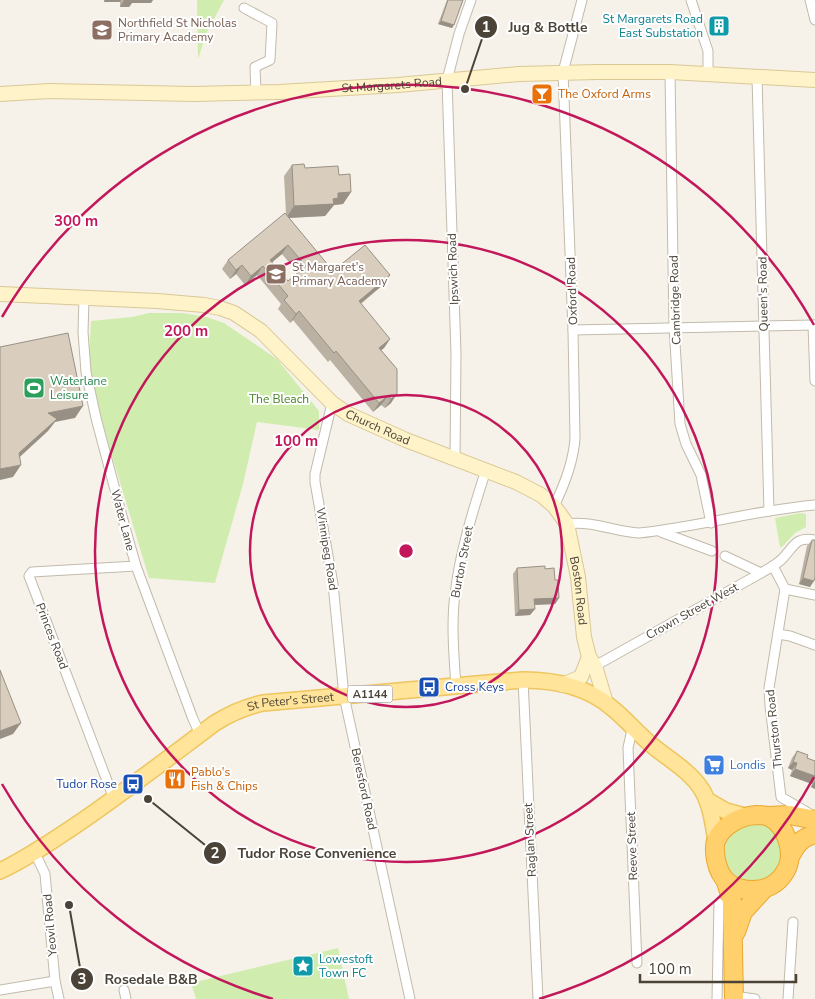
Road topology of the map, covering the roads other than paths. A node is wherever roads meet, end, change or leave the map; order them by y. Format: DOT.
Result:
graph roads {
  1 [pos="471,0"];
  2 [pos="582,0"];
  3 [pos="691,0"];
  4 [pos="810,0"];
  5 [pos="244,8"];
  6 [pos="815,20"];
  7 [pos="564,72"];
  8 [pos="670,72"];
  9 [pos="708,74"];
  10 [pos="757,77"];
  11 [pos="447,80"];
  12 [pos="815,80"];
  13 [pos="256,93"];
  14 [pos="0,94"];
  15 [pos="0,294"];
  16 [pos="84,298"];
  17 [pos="814,325"];
  18 [pos="763,326"];
  19 [pos="674,327"];
  20 [pos="573,330"];
  21 [pos="815,381"];
  22 [pos="332,403"];
  23 [pos="455,459"];
  24 [pos="486,470"];
  25 [pos="815,505"];
  26 [pos="554,506"];
  27 [pos="769,512"];
  28 [pos="712,523"];
  29 [pos="567,524"];
  30 [pos="659,531"];
  31 [pos="815,540"];
  32 [pos="712,551"];
  33 [pos="725,556"];
  34 [pos="136,566"];
  35 [pos="773,566"];
  36 [pos="761,573"];
  37 [pos="785,589"];
  38 [pos="815,595"];
  39 [pos="778,634"];
  40 [pos="815,645"];
  41 [pos="590,662"];
  42 [pos="523,680"];
  43 [pos="562,685"];
  44 [pos="456,687"];
  45 [pos="344,696"];
  46 [pos="606,703"];
  47 [pos="635,729"];
  48 [pos="200,734"];
  49 [pos="114,799"];
  50 [pos="707,800"];
  51 [pos="745,816"];
  52 [pos="767,816"];
  53 [pos="815,818"];
  54 [pos="815,834"];
  55 [pos="716,841"];
  56 [pos="35,853"];
  57 [pos="791,854"];
  58 [pos="0,871"];
  59 [pos="726,882"];
  60 [pos="763,890"];
  61 [pos="719,903"];
  62 [pos="793,922"];
  63 [pos="733,942"];
  64 [pos="637,963"];
  65 [pos="55,980"];
  66 [pos="0,990"];
  67 [pos="729,998"];
  68 [pos="59,999"];
  69 [pos="410,999"];
  70 [pos="538,999"];
  71 [pos="755,999"];
  72 [pos="788,999"];
  1 -- 11 [label="street, Ipswich Road"];
  2 -- 7 [label="street, Oxford Road"];
  3 -- 9 [label="street"];
  4 -- 6 [label="street"];
  5 -- 13 [label="street"];
  7 -- 8 [label="main road, St Margarets Road"];
  7 -- 11 [label="main road, St Margarets Road"];
  7 -- 20 [label="street, Oxford Road"];
  8 -- 9 [label="main road, St Margarets Road"];
  8 -- 19 [label="street, Cambridge Road"];
  9 -- 10 [label="main road, St Margarets Road"];
  10 -- 12 [label="main road, St Margarets Road"];
  10 -- 18 [label="street, Queen's Road"];
  11 -- 13 [label="main road, St Margarets Road"];
  11 -- 23 [label="street, Ipswich Road"];
  13 -- 14 [label="main road, St Margarets Road"];
  15 -- 16 [label="main road, Church Road"];
  16 -- 22 [label="main road, Church Road"];
  16 -- 34 [label="street, Water Lane"];
  17 -- 18 [label="street"];
  17 -- 21 [label="street"];
  18 -- 19 [label="street"];
  18 -- 27 [label="street, Queen's Road"];
  19 -- 20 [label="street"];
  19 -- 28 [label="street, Cambridge Road"];
  20 -- 26 [label="street, Oxford Road"];
  22 -- 23 [label="main road, Church Road"];
  22 -- 45 [label="street, Winnipeg Road"];
  23 -- 24 [label="main road, Church Road"];
  24 -- 26 [label="main road, Church Road"];
  24 -- 44 [label="street, Burton Street"];
  25 -- 27 [label="street"];
  26 -- 29 [label="main road, Church Road"];
  27 -- 28 [label="street"];
  28 -- 30 [label="street"];
  29 -- 30 [label="street"];
  29 -- 41 [label="main road, Boston Road"];
  30 -- 32 [label="street"];
  31 -- 35 [label="street, Crown Street West"];
  33 -- 36 [label="street"];
  34 -- 48 [label="street, Water Lane"];
  34 -- 49 [label="street, Princes Road"];
  35 -- 36 [label="street, Crown Street West"];
  35 -- 37 [label="street"];
  36 -- 41 [label="street, Crown Street West"];
  37 -- 38 [label="street"];
  37 -- 39 [label="street, Thurston Road"];
  39 -- 40 [label="street"];
  39 -- 53 [label="street, Thurston Road"];
  41 -- 43 [label="main road"];
  41 -- 46 [label="main road, Boston Road"];
  42 -- 43 [label="main road, St Peter's Street / A1144"];
  42 -- 44 [label="main road, St Peter's Street / A1144"];
  42 -- 70 [label="street, Raglan Street"];
  43 -- 46 [label="main road, St Peter's Street / A1144"];
  44 -- 45 [label="main road, St Peter's Street / A1144"];
  45 -- 48 [label="main road, St Peter's Street / A1144"];
  45 -- 69 [label="street, Beresford Road"];
  46 -- 47 [label="main road, St Peter's Street / A1144"];
  47 -- 50 [label="main road, St Peter's Street / A1144"];
  47 -- 64 [label="street, Reeve Street"];
  48 -- 49 [label="main road, St Peter's Street / A1144"];
  49 -- 56 [label="main road, St Peter's Street / A1144"];
  50 -- 51 [label="main road, St Peter's Street / A1144"];
  50 -- 55 [label="main road, St Peter's Street / A1144"];
  51 -- 52 [label="highway"];
  51 -- 55 [label="highway"];
  52 -- 53 [label="highway"];
  52 -- 57 [label="highway"];
  54 -- 57 [label="highway"];
  55 -- 59 [label="highway"];
  56 -- 58 [label="main road, St Peter's Street / A1144"];
  56 -- 65 [label="street, Yeovil Road"];
  57 -- 60 [label="highway"];
  59 -- 60 [label="highway"];
  59 -- 63 [label="highway"];
  60 -- 63 [label="highway"];
  61 -- 67 [label="street"];
  62 -- 72 [label="street"];
  63 -- 67 [label="highway"];
  65 -- 66 [label="street"];
  65 -- 68 [label="street, Yeovil Road"];
  67 -- 71 [label="street"];
}
